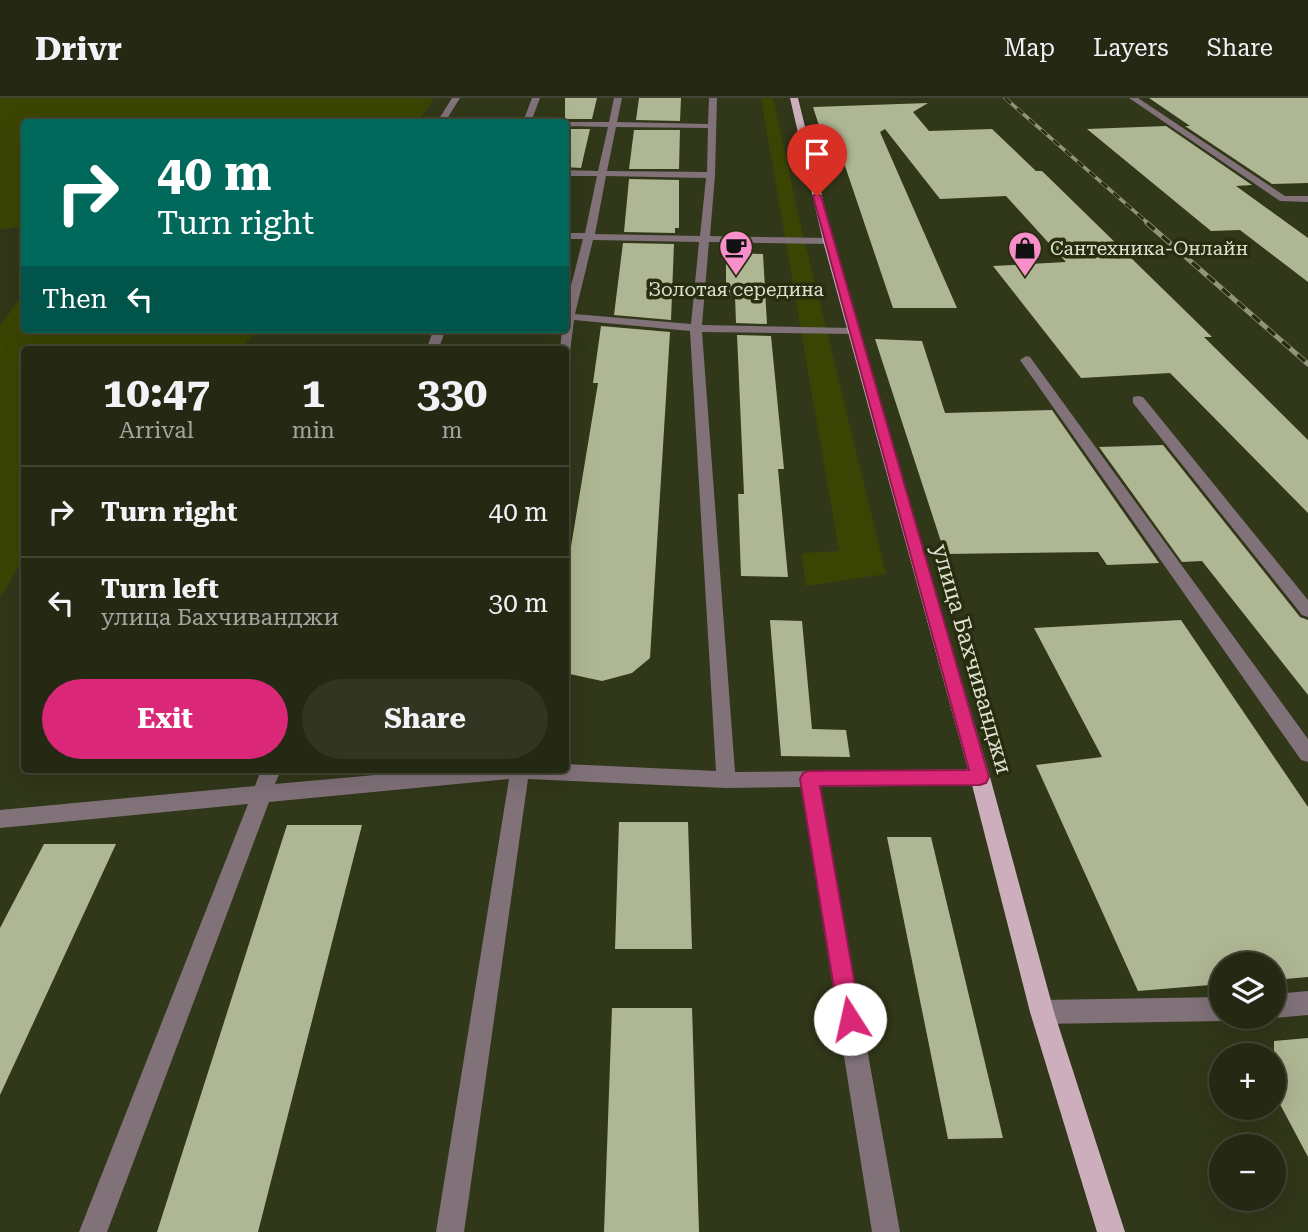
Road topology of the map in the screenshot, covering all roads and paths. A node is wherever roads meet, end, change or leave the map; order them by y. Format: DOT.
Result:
graph roads {
  1 [pos="456,98"];
  2 [pos="536,98"];
  3 [pos="618,98"];
  4 [pos="713,98"];
  5 [pos="794,98"];
  6 [pos="1133,98"];
  7 [pos="444,119"];
  8 [pos="528,119"];
  9 [pos="569,124"];
  10 [pos="613,125"];
  11 [pos="712,126"];
  12 [pos="569,173"];
  13 [pos="601,174"];
  14 [pos="711,176"];
  15 [pos="1308,199"];
  16 [pos="569,236"];
  17 [pos="589,237"];
  18 [pos="706,239"];
  19 [pos="828,241"];
  20 [pos="569,309"];
  21 [pos="569,316"];
  22 [pos="696,328"];
  23 [pos="855,331"];
  24 [pos="1026,360"];
  25 [pos="1138,400"];
  26 [pos="1308,611"];
  27 [pos="1308,754"];
  28 [pos="569,772"];
  29 [pos="270,773"];
  30 [pos="490,773"];
  31 [pos="520,773"];
  32 [pos="980,777"];
  33 [pos="809,779"];
  34 [pos="726,780"];
  35 [pos="261,796"];
  36 [pos="0,819"];
  37 [pos="1308,1003"];
  38 [pos="1286,1005"];
  39 [pos="1209,1009"];
  40 [pos="1042,1012"];
  41 [pos="93,1232"];
  42 [pos="450,1232"];
  43 [pos="886,1232"];
  44 [pos="1111,1232"];
  1 -- 7 [label="lane"];
  2 -- 8 [label="lane"];
  3 -- 10 [label="lane"];
  4 -- 11 [label="lane"];
  5 -- 19 [label="main road, улица Бахчиванджи"];
  6 -- 15 [label="lane"];
  9 -- 10 [label="lane"];
  10 -- 11 [label="lane"];
  10 -- 13 [label="lane"];
  11 -- 14 [label="lane"];
  12 -- 13 [label="lane"];
  13 -- 14 [label="lane"];
  13 -- 17 [label="lane"];
  14 -- 18 [label="lane"];
  16 -- 17 [label="lane"];
  17 -- 18 [label="lane"];
  17 -- 20 [label="lane"];
  18 -- 19 [label="lane"];
  18 -- 22 [label="lane"];
  19 -- 23 [label="main road, улица Бахчиванджи"];
  21 -- 22 [label="lane"];
  22 -- 23 [label="lane"];
  22 -- 34 [label="lane"];
  23 -- 32 [label="main road, улица Бахчиванджи"];
  24 -- 27 [label="lane"];
  25 -- 26 [label="lane"];
  28 -- 34 [label="lane"];
  29 -- 35 [label="lane"];
  30 -- 35 [label="lane"];
  31 -- 42 [label="lane"];
  32 -- 33 [label="lane"];
  32 -- 40 [label="main road, улица Бахчиванджи"];
  33 -- 34 [label="lane"];
  33 -- 43 [label="lane"];
  35 -- 36 [label="lane"];
  35 -- 41 [label="lane"];
  37 -- 38 [label="lane"];
  39 -- 40 [label="lane"];
  40 -- 44 [label="main road, улица Бахчиванджи"];
}
